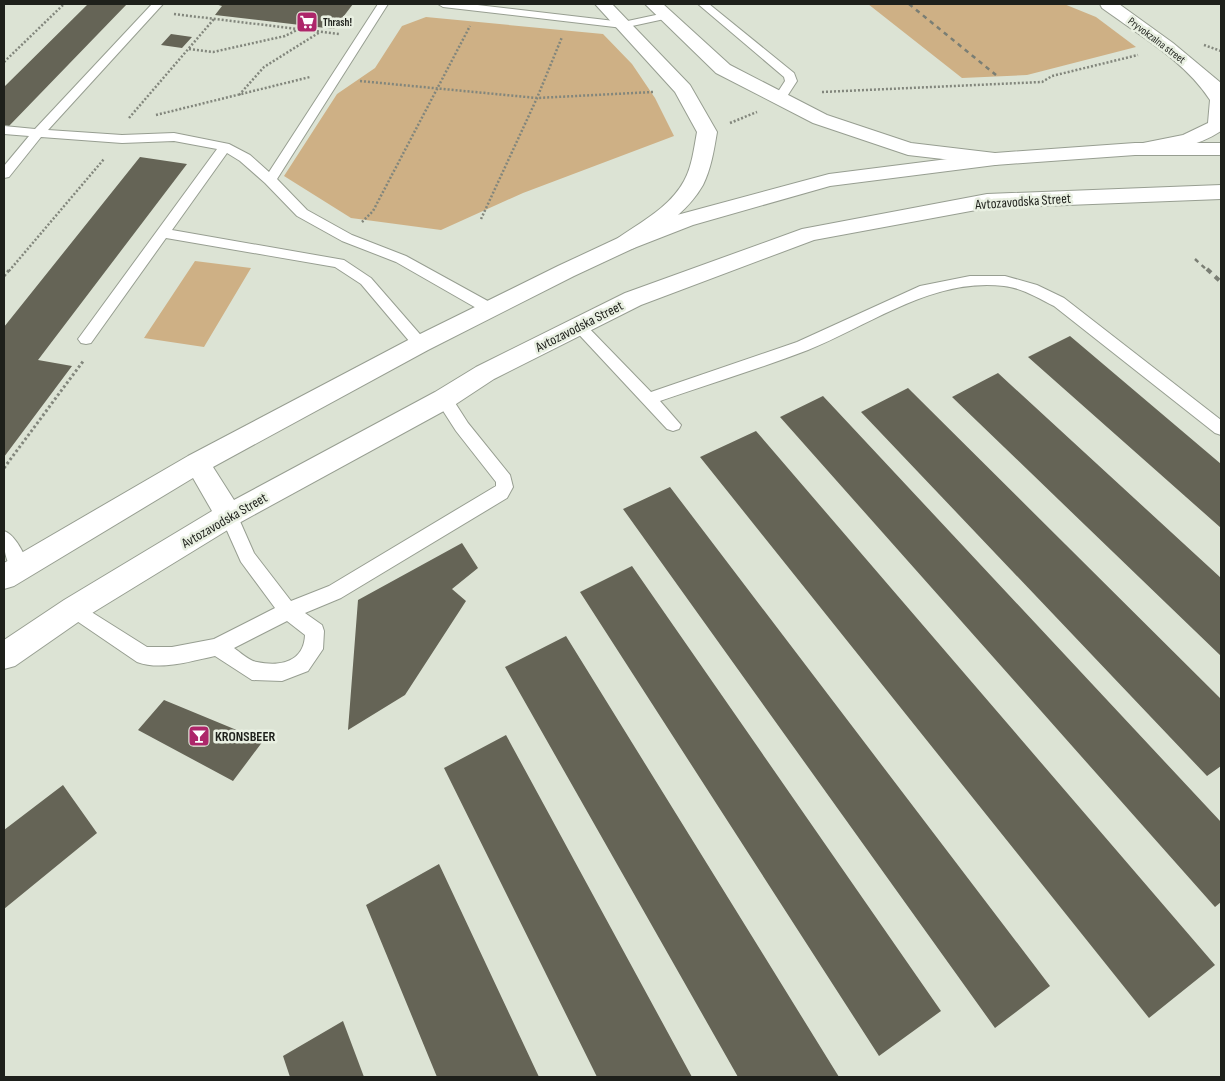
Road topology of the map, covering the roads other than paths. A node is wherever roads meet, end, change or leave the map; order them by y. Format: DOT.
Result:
graph roads {
  1 [pos="383,4"];
  2 [pos="443,4"];
  3 [pos="603,4"];
  4 [pos="703,4"];
  5 [pos="1108,4"];
  6 [pos="154,7"];
  7 [pos="659,10"];
  8 [pos="623,24"];
  9 [pos="1205,78"];
  10 [pos="1221,92"];
  11 [pos="783,100"];
  12 [pos="4,130"];
  13 [pos="37,134"];
  14 [pos="225,147"];
  15 [pos="1136,149"];
  16 [pos="1221,149"];
  17 [pos="995,159"];
  18 [pos="4,174"];
  19 [pos="270,180"];
  20 [pos="1221,192"];
  21 [pos="164,233"];
  22 [pos="626,244"];
  23 [pos="490,309"];
  24 [pos="578,326"];
  25 [pos="86,339"];
  26 [pos="420,344"];
  27 [pos="444,399"];
  28 [pos="648,399"];
  29 [pos="673,425"];
  30 [pos="1221,429"];
  31 [pos="196,463"];
  32 [pos="229,515"];
  33 [pos="4,538"];
  34 [pos="12,572"];
  35 [pos="74,609"];
  36 [pos="288,611"];
  37 [pos="217,647"];
  38 [pos="4,656"];
  1 -- 19 [label="lane"];
  2 -- 8 [label="lane"];
  3 -- 8 [label="main road"];
  4 -- 11 [label="lane"];
  5 -- 9 [label="main road, Pryvokzalna street"];
  6 -- 13 [label="lane"];
  7 -- 8 [label="lane"];
  7 -- 11 [label="main road"];
  8 -- 22 [label="main road"];
  9 -- 10 [label="main road, Pryvokzalna street"];
  9 -- 15 [label="main road, Pryvokzalna street"];
  11 -- 17 [label="main road"];
  12 -- 13 [label="lane"];
  13 -- 14 [label="lane"];
  13 -- 18 [label="lane"];
  14 -- 19 [label="lane"];
  14 -- 21 [label="lane"];
  15 -- 16 [label="main road"];
  15 -- 17 [label="main road"];
  17 -- 22 [label="main road"];
  19 -- 23 [label="lane"];
  20 -- 24 [label="main road, Avtozavodska Street"];
  21 -- 25 [label="lane"];
  21 -- 26 [label="lane"];
  22 -- 23 [label="main road"];
  23 -- 26 [label="main road"];
  24 -- 27 [label="main road, Avtozavodska Street"];
  24 -- 28 [label="lane"];
  26 -- 31 [label="main road"];
  27 -- 32 [label="main road, Avtozavodska Street"];
  27 -- 36 [label="lane"];
  28 -- 29 [label="lane"];
  28 -- 30 [label="lane"];
  31 -- 32 [label="main road"];
  31 -- 34 [label="main road"];
  32 -- 35 [label="main road, Avtozavodska Street"];
  32 -- 36 [label="lane"];
  33 -- 34 [label="lane"];
  35 -- 37 [label="lane"];
  35 -- 38 [label="main road, Avtozavodska Street"];
  36 -- 37 [label="lane"];
  36 -- 37 [label="lane"];
}
